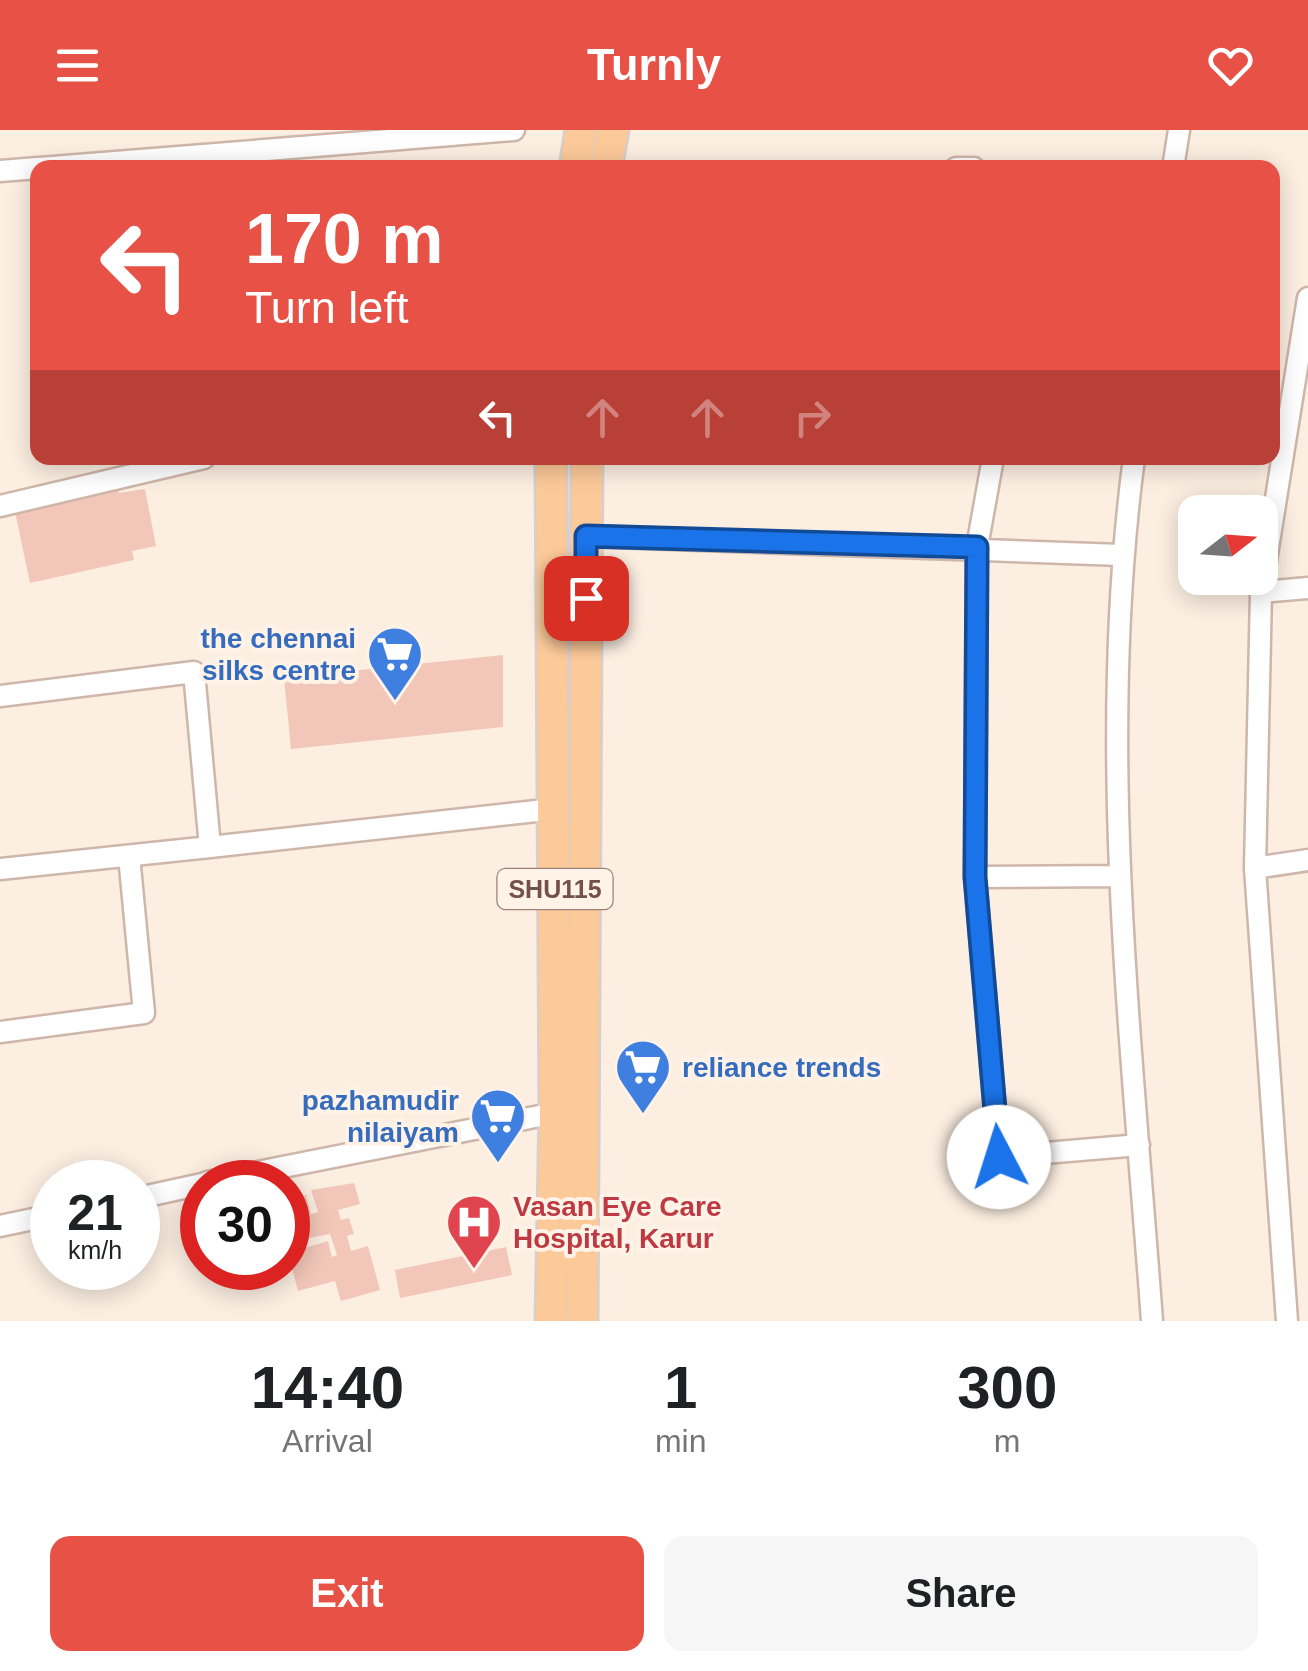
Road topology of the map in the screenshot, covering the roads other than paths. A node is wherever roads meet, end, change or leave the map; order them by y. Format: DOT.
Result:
graph roads {
  1 [pos="514,130"];
  2 [pos="582,130"];
  3 [pos="613,130"];
  4 [pos="1179,130"];
  5 [pos="139,160"];
  6 [pos="576,160"];
  7 [pos="607,160"];
  8 [pos="1175,160"];
  9 [pos="30,169"];
  10 [pos="0,171"];
  11 [pos="1308,298"];
  12 [pos="174,465"];
  13 [pos="552,465"];
  14 [pos="586,465"];
  15 [pos="991,465"];
  16 [pos="1133,465"];
  17 [pos="1277,495"];
  18 [pos="0,506"];
  19 [pos="586,536"];
  20 [pos="977,547"];
  21 [pos="1121,555"];
  22 [pos="1308,588"];
  23 [pos="1278,591"];
  24 [pos="1261,595"];
  25 [pos="0,696"];
  26 [pos="554,810"];
  27 [pos="210,847"];
  28 [pos="129,856"];
  29 [pos="1308,860"];
  30 [pos="1256,868"];
  31 [pos="0,869"];
  32 [pos="1118,876"];
  33 [pos="975,877"];
  34 [pos="0,1032"];
  35 [pos="555,1113"];
  36 [pos="1139,1145"];
  37 [pos="310,1162"];
  38 [pos="30,1220"];
  39 [pos="0,1226"];
  40 [pos="552,1321"];
  41 [pos="582,1321"];
  42 [pos="1152,1321"];
  43 [pos="1287,1321"];
  1 -- 5 [label="street"];
  2 -- 6 [label="main road"];
  3 -- 7 [label="main road"];
  4 -- 8 [label="street"];
  9 -- 10 [label="street"];
  11 -- 17 [label="street"];
  12 -- 18 [label="street"];
  13 -- 26 [label="main road, SHU115"];
  14 -- 19 [label="main road, SHU115"];
  15 -- 20 [label="street"];
  16 -- 21 [label="street"];
  19 -- 20 [label="street"];
  19 -- 41 [label="main road, SHU115"];
  20 -- 21 [label="street"];
  20 -- 33 [label="street"];
  21 -- 32 [label="street"];
  22 -- 23 [label="street"];
  24 -- 30 [label="street"];
  25 -- 27 [label="street"];
  26 -- 27 [label="street"];
  26 -- 35 [label="main road, SHU115"];
  27 -- 28 [label="street"];
  28 -- 31 [label="street"];
  28 -- 34 [label="street"];
  29 -- 30 [label="street"];
  30 -- 43 [label="street"];
  32 -- 33 [label="street"];
  32 -- 36 [label="street"];
  33 -- 36 [label="street"];
  35 -- 37 [label="street"];
  35 -- 40 [label="main road, SHU115"];
  36 -- 42 [label="street"];
  38 -- 39 [label="street"];
}
